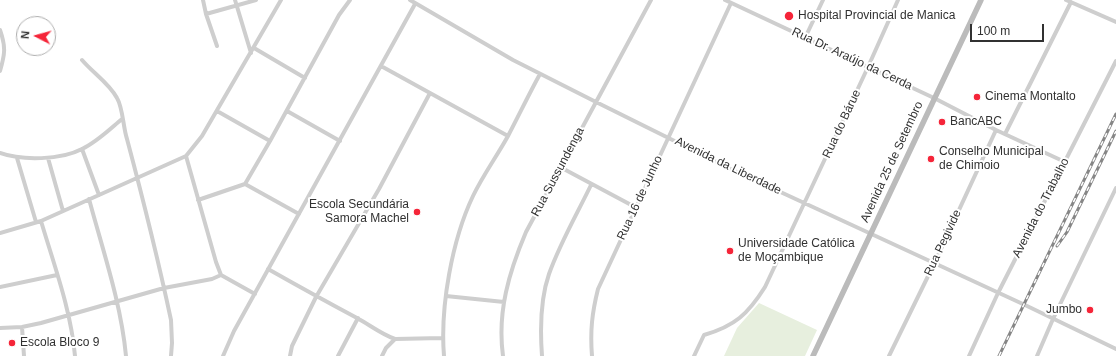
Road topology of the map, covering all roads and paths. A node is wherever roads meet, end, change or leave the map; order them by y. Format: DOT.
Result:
graph roads {
  1 [pos="203,0"];
  2 [pos="234,0"];
  3 [pos="256,0"];
  4 [pos="281,0"];
  5 [pos="350,0"];
  6 [pos="410,0"];
  7 [pos="651,0"];
  8 [pos="725,0"];
  9 [pos="823,0"];
  10 [pos="898,0"];
  11 [pos="981,0"];
  12 [pos="1068,1"];
  13 [pos="731,3"];
  14 [pos="415,4"];
  15 [pos="236,6"];
  16 [pos="206,14"];
  17 [pos="1116,22"];
  18 [pos="0,30"];
  19 [pos="805,38"];
  20 [pos="217,46"];
  21 [pos="254,48"];
  22 [pos="251,53"];
  23 [pos="82,60"];
  24 [pos="1116,61"];
  25 [pos="381,66"];
  26 [pos="868,67"];
  27 [pos="0,71"];
  28 [pos="540,74"];
  29 [pos="304,78"];
  30 [pos="430,93"];
  31 [pos="934,98"];
  32 [pos="596,102"];
  33 [pos="217,111"];
  34 [pos="287,111"];
  35 [pos="122,119"];
  36 [pos="996,130"];
  37 [pos="1005,134"];
  38 [pos="508,136"];
  39 [pos="669,138"];
  40 [pos="270,141"];
  41 [pos="340,141"];
  42 [pos="82,149"];
  43 [pos="0,153"];
  44 [pos="186,156"];
  45 [pos="17,158"];
  46 [pos="48,158"];
  47 [pos="1065,162"];
  48 [pos="560,167"];
  49 [pos="138,177"];
  50 [pos="245,184"];
  51 [pos="592,185"];
  52 [pos="1116,188"];
  53 [pos="99,195"];
  54 [pos="89,199"];
  55 [pos="198,200"];
  56 [pos="804,203"];
  57 [pos="635,207"];
  58 [pos="63,211"];
  59 [pos="299,214"];
  60 [pos="38,222"];
  61 [pos="0,233"];
  62 [pos="870,234"];
  63 [pos="934,264"];
  64 [pos="268,269"];
  65 [pos="57,275"];
  66 [pos="221,275"];
  67 [pos="0,287"];
  68 [pos="164,288"];
  69 [pos="998,293"];
  70 [pos="255,294"];
  71 [pos="446,296"];
  72 [pos="316,297"];
  73 [pos="117,300"];
  74 [pos="504,302"];
  75 [pos="69,314"];
  76 [pos="358,318"];
  77 [pos="1053,319"];
  78 [pos="22,327"];
  79 [pos="0,328"];
  80 [pos="442,338"];
  81 [pos="395,339"];
  82 [pos="1116,349"];
  83 [pos="24,356"];
  84 [pos="75,356"];
  85 [pos="126,356"];
  86 [pos="171,356"];
  87 [pos="223,356"];
  88 [pos="290,356"];
  89 [pos="338,356"];
  90 [pos="382,356"];
  91 [pos="444,356"];
  92 [pos="503,356"];
  93 [pos="542,356"];
  94 [pos="592,356"];
  95 [pos="694,356"];
  96 [pos="813,356"];
  97 [pos="889,356"];
  98 [pos="969,356"];
  99 [pos="1036,356"];
  1 -- 16 [label="street"];
  2 -- 15 [label="street"];
  3 -- 15 [label="street"];
  4 -- 21 [label="street"];
  5 -- 29 [label="street"];
  6 -- 14 [label="street, Avenida da Liberdade"];
  7 -- 32 [label="street, Rua Sussundenga"];
  8 -- 13 [label="street, Rua Dr. Araújo da Cerda"];
  9 -- 19 [label="street"];
  10 -- 26 [label="street, Rua do Bárue"];
  11 -- 31 [label="street, Avenida 25 de Setembro"];
  12 -- 17 [label="street"];
  12 -- 37 [label="street"];
  13 -- 19 [label="street, Rua Dr. Araújo da Cerda"];
  13 -- 39 [label="street, Rua 16 de Junho"];
  14 -- 25 [label="street"];
  14 -- 28 [label="street, Avenida da Liberdade"];
  15 -- 16 [label="street"];
  15 -- 22 [label="street"];
  16 -- 20 [label="street"];
  18 -- 27 [label="street"];
  19 -- 26 [label="street, Rua Dr. Araújo da Cerda"];
  21 -- 22 [label="street"];
  21 -- 29 [label="street"];
  22 -- 33 [label="street"];
  23 -- 35 [label="street"];
  24 -- 47 [label="street, Avenida do Trabalho"];
  25 -- 30 [label="street"];
  25 -- 41 [label="street"];
  26 -- 31 [label="street, Rua Dr. Araújo da Cerda"];
  26 -- 56 [label="street, Rua do Bárue"];
  28 -- 32 [label="street, Avenida da Liberdade"];
  28 -- 38 [label="street"];
  29 -- 34 [label="street"];
  30 -- 38 [label="street"];
  30 -- 72 [label="street"];
  31 -- 36 [label="street, Rua Dr. Araújo da Cerda"];
  31 -- 62 [label="street, Avenida 25 de Setembro"];
  32 -- 39 [label="street, Avenida da Liberdade"];
  32 -- 48 [label="street, Rua Sussundenga"];
  33 -- 40 [label="street"];
  33 -- 44 [label="street"];
  34 -- 40 [label="street"];
  34 -- 41 [label="street"];
  35 -- 42 [label="street"];
  35 -- 49 [label="street"];
  36 -- 37 [label="street, Rua Dr. Araújo da Cerda"];
  36 -- 63 [label="street, Rua Pegivide"];
  37 -- 47 [label="street, Rua Dr. Araújo da Cerda"];
  38 -- 71 [label="street"];
  39 -- 56 [label="street, Avenida da Liberdade"];
  39 -- 57 [label="street, Rua 16 de Junho"];
  40 -- 50 [label="street"];
  41 -- 59 [label="street"];
  42 -- 46 [label="street"];
  42 -- 53 [label="street"];
  43 -- 45 [label="street"];
  44 -- 49 [label="street"];
  44 -- 55 [label="street"];
  45 -- 46 [label="street"];
  45 -- 60 [label="street"];
  46 -- 58 [label="street"];
  47 -- 69 [label="street, Avenida do Trabalho"];
  48 -- 51 [label="street"];
  48 -- 74 [label="street, Rua Sussundenga"];
  49 -- 53 [label="street"];
  49 -- 68 [label="street"];
  50 -- 55 [label="street"];
  50 -- 59 [label="street"];
  51 -- 57 [label="street"];
  51 -- 93 [label="street"];
  52 -- 77 [label="street"];
  53 -- 54 [label="street"];
  54 -- 58 [label="street"];
  54 -- 73 [label="street"];
  55 -- 66 [label="street"];
  56 -- 62 [label="street, Avenida da Liberdade"];
  56 -- 95 [label="street, Rua do Bárue"];
  57 -- 94 [label="street, Rua 16 de Junho"];
  58 -- 60 [label="street"];
  59 -- 64 [label="street"];
  60 -- 61 [label="street"];
  60 -- 65 [label="street"];
  62 -- 63 [label="street, Avenida da Liberdade"];
  62 -- 96 [label="street, Avenida 25 de Setembro"];
  63 -- 69 [label="street, Avenida da Liberdade"];
  63 -- 97 [label="street, Rua Pegivide"];
  64 -- 70 [label="street"];
  64 -- 72 [label="street"];
  65 -- 67 [label="street"];
  65 -- 75 [label="street"];
  66 -- 68 [label="street"];
  66 -- 70 [label="street"];
  68 -- 73 [label="street"];
  68 -- 86 [label="street"];
  69 -- 77 [label="street, Avenida da Liberdade"];
  69 -- 98 [label="street, Avenida do Trabalho"];
  70 -- 87 [label="street"];
  71 -- 74 [label="street"];
  71 -- 80 [label="street"];
  72 -- 76 [label="street"];
  72 -- 88 [label="street"];
  73 -- 75 [label="street"];
  73 -- 85 [label="street"];
  74 -- 92 [label="street, Rua Sussundenga"];
  75 -- 78 [label="street"];
  75 -- 84 [label="street"];
  76 -- 81 [label="street"];
  76 -- 89 [label="street"];
  77 -- 82 [label="street, Avenida da Liberdade"];
  77 -- 99 [label="street"];
  78 -- 79 [label="street"];
  78 -- 83 [label="street"];
  80 -- 81 [label="street"];
  80 -- 91 [label="street"];
  81 -- 90 [label="street"];
}
